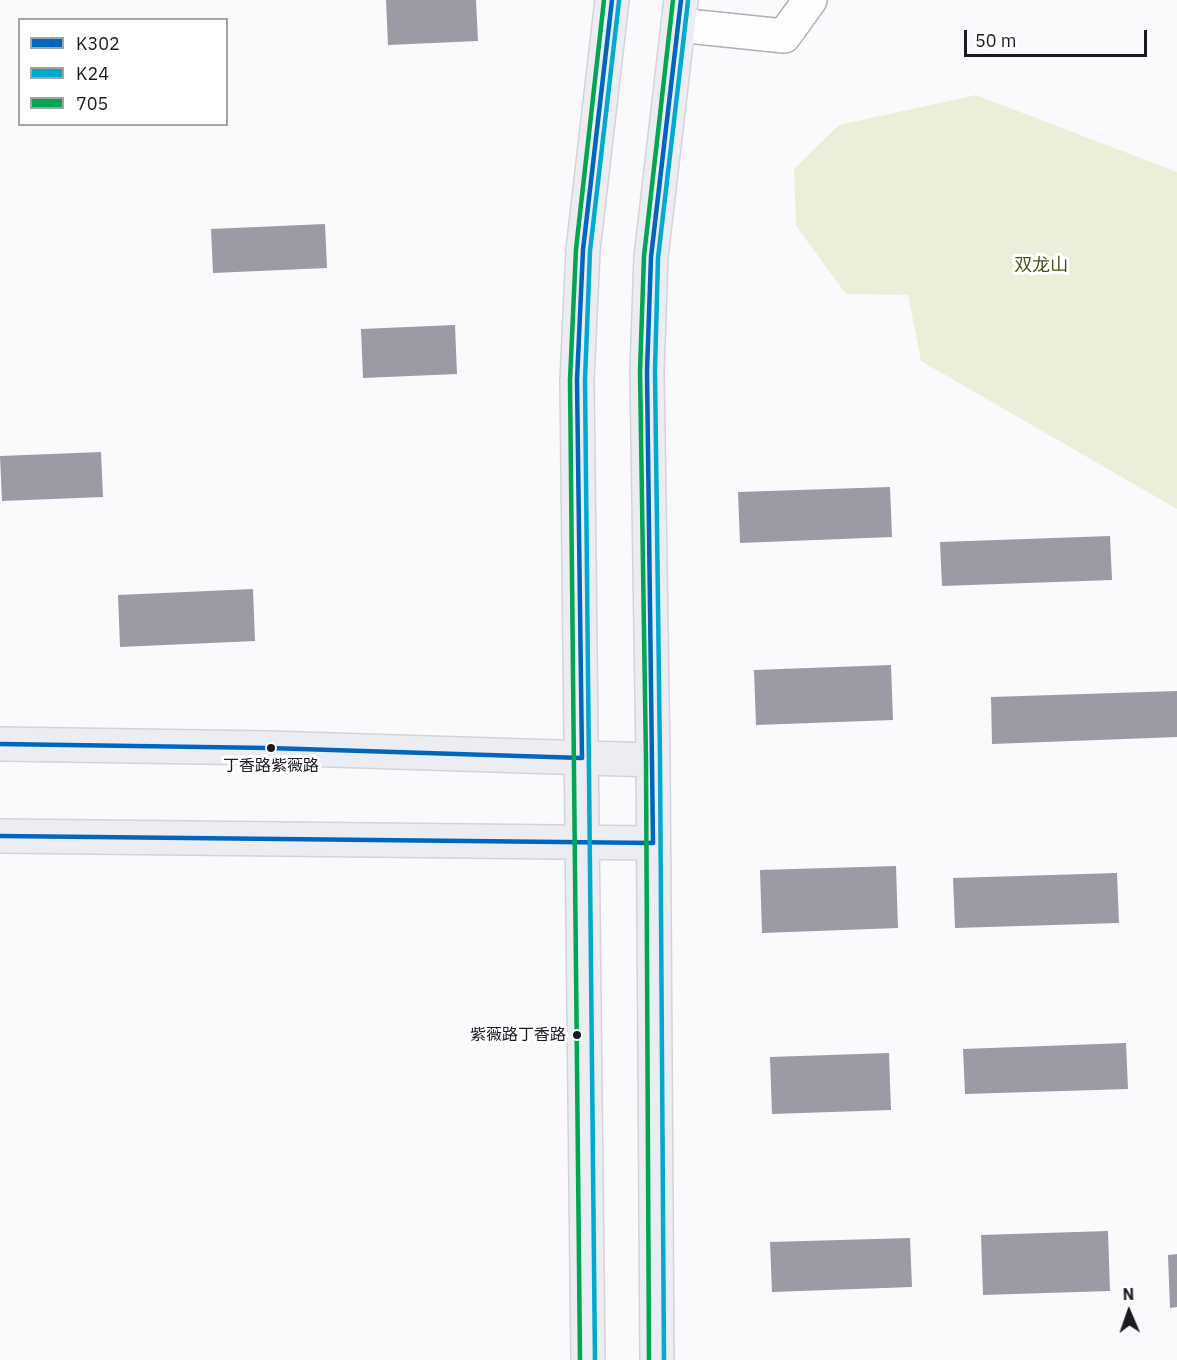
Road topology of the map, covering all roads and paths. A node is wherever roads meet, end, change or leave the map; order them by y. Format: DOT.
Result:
graph roads {
  1 [pos="612,0"];
  2 [pos="810,0"];
  3 [pos="680,13"];
  4 [pos="0,744"];
  5 [pos="582,758"];
  6 [pos="653,760"];
  7 [pos="0,836"];
  8 [pos="583,843"];
  9 [pos="653,843"];
  10 [pos="588,1360"];
  11 [pos="657,1360"];
  1 -- 5 [label="main road"];
  2 -- 3 [label="lane"];
  3 -- 6 [label="main road"];
  4 -- 5 [label="main road"];
  5 -- 6 [label="main road"];
  5 -- 8 [label="main road"];
  6 -- 9 [label="main road"];
  7 -- 8 [label="main road"];
  8 -- 9 [label="main road"];
  8 -- 10 [label="main road"];
  9 -- 11 [label="main road"];
}
